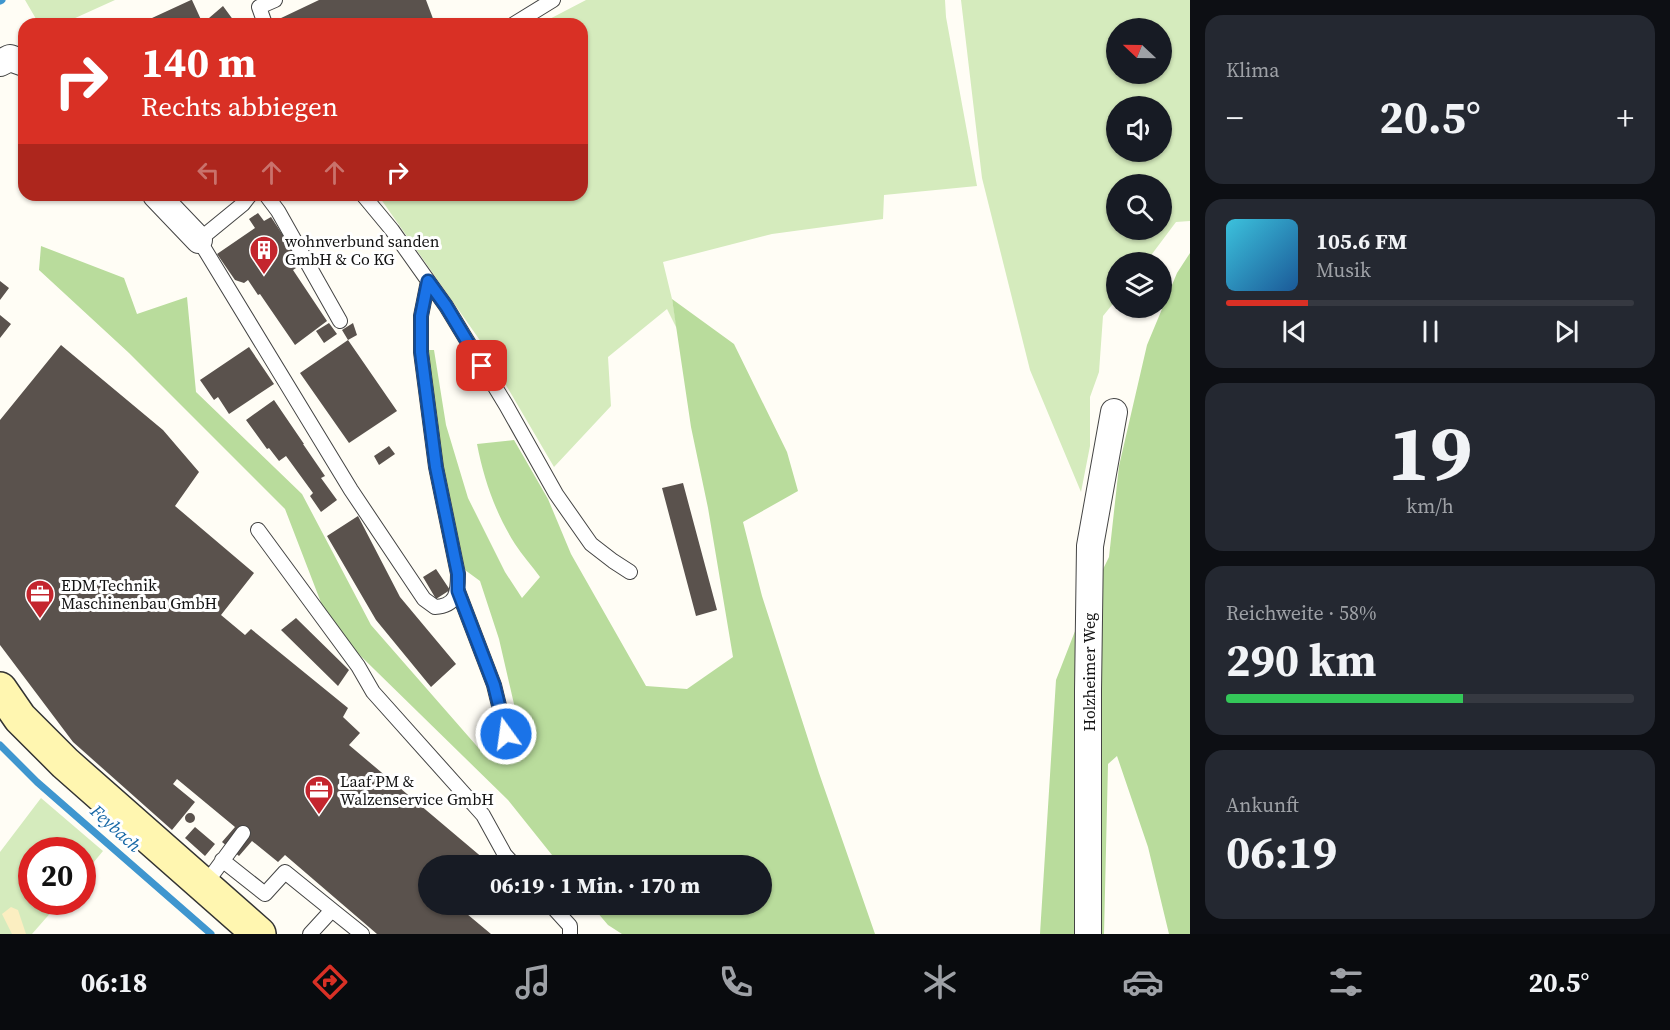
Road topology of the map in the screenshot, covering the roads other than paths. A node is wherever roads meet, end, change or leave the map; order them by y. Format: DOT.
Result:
graph roads {
  1 [pos="275,0"];
  2 [pos="553,0"];
  3 [pos="263,18"];
  4 [pos="524,18"];
  5 [pos="18,61"];
  6 [pos="0,63"];
  7 [pos="162,201"];
  8 [pos="245,201"];
  9 [pos="270,201"];
  10 [pos="368,201"];
  11 [pos="199,240"];
  12 [pos="428,281"];
  13 [pos="340,321"];
  14 [pos="1114,412"];
  15 [pos="258,530"];
  16 [pos="630,572"];
  17 [pos="458,591"];
  18 [pos="0,689"];
  19 [pos="506,734"];
  20 [pos="243,834"];
  21 [pos="505,855"];
  22 [pos="210,870"];
  23 [pos="332,910"];
  24 [pos="560,915"];
  25 [pos="259,934"];
  26 [pos="310,934"];
  27 [pos="362,934"];
  28 [pos="570,934"];
  29 [pos="1088,934"];
  1 -- 3 [label="lane"];
  2 -- 4 [label="lane"];
  5 -- 6 [label="street"];
  7 -- 11 [label="street"];
  8 -- 11 [label="lane"];
  9 -- 13 [label="lane"];
  10 -- 12 [label="lane"];
  11 -- 17 [label="lane"];
  12 -- 16 [label="lane"];
  12 -- 17 [label="lane"];
  14 -- 29 [label="street, Holzheimer Weg"];
  15 -- 21 [label="lane"];
  17 -- 19 [label="lane"];
  18 -- 22 [label="main road"];
  20 -- 22 [label="lane"];
  22 -- 23 [label="lane"];
  22 -- 25 [label="main road"];
  23 -- 26 [label="lane"];
  23 -- 27 [label="lane"];
  24 -- 28 [label="lane"];
}
